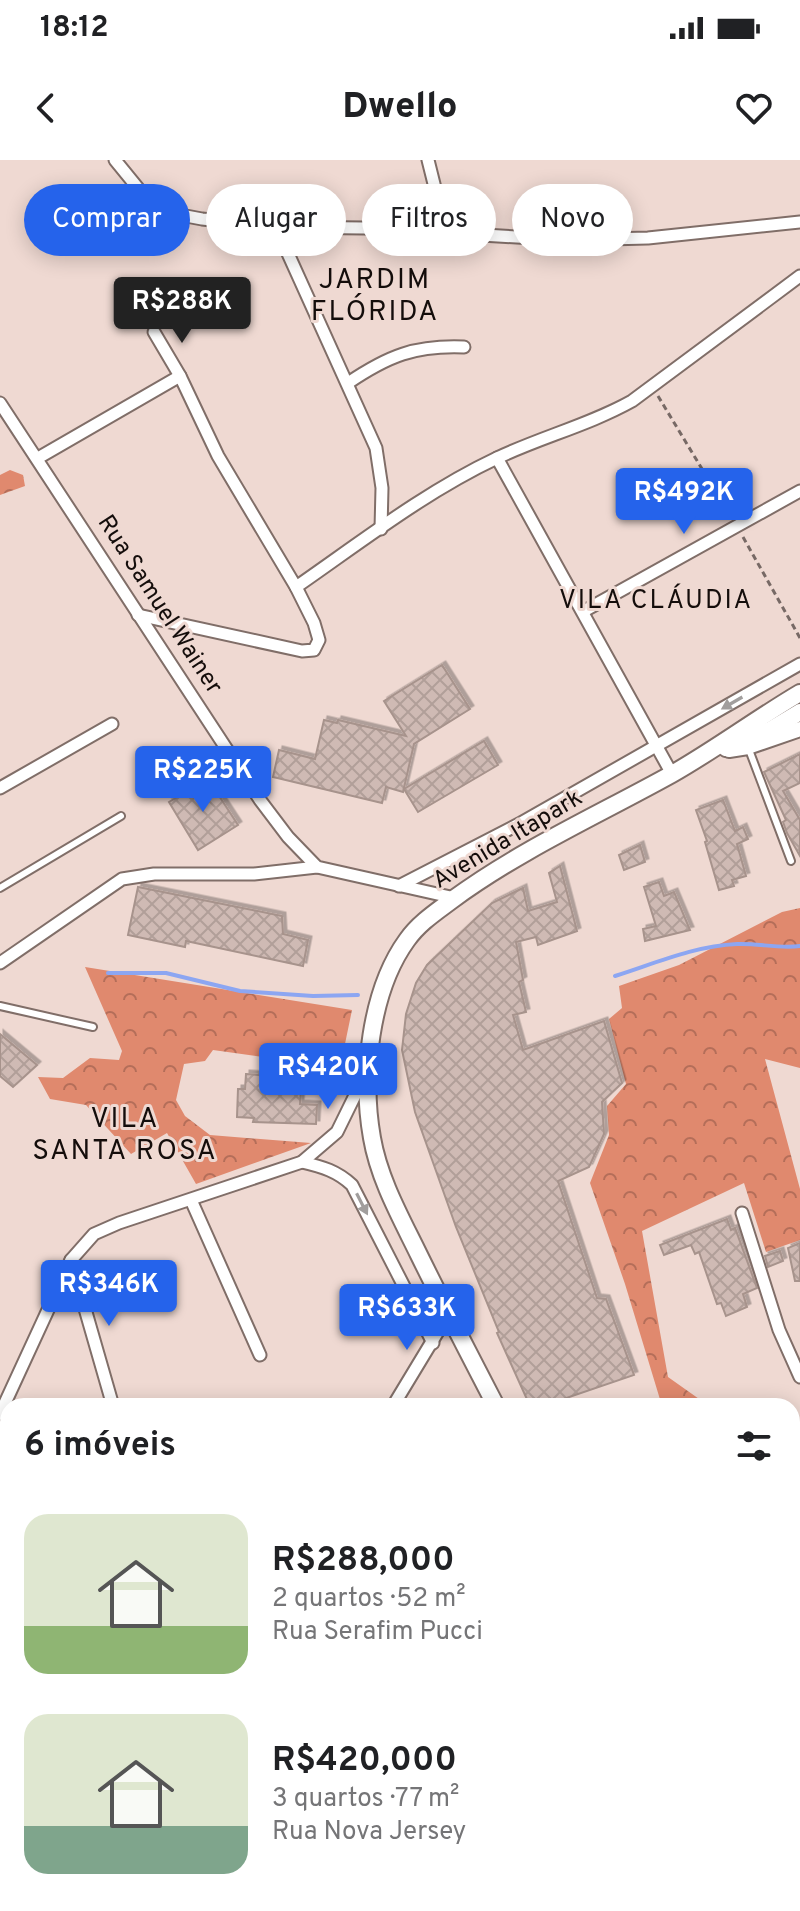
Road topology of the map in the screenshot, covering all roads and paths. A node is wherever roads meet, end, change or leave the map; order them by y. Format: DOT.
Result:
graph roads {
  1 [pos="115,160"];
  2 [pos="428,160"];
  3 [pos="434,184"];
  4 [pos="206,219"];
  5 [pos="800,222"];
  6 [pos="496,235"];
  7 [pos="289,256"];
  8 [pos="800,276"];
  9 [pos="154,332"];
  10 [pos="464,347"];
  11 [pos="180,376"];
  12 [pos="348,383"];
  13 [pos="652,386"];
  14 [pos="0,403"];
  15 [pos="38,458"];
  16 [pos="497,458"];
  17 [pos="800,491"];
  18 [pos="737,526"];
  19 [pos="381,529"];
  20 [pos="296,587"];
  21 [pos="584,611"];
  22 [pos="138,615"];
  23 [pos="800,638"];
  24 [pos="800,664"];
  25 [pos="800,693"];
  26 [pos="800,712"];
  27 [pos="112,724"];
  28 [pos="800,729"];
  29 [pos="657,746"];
  30 [pos="748,747"];
  31 [pos="721,751"];
  32 [pos="702,757"];
  33 [pos="672,774"];
  34 [pos="0,788"];
  35 [pos="121,816"];
  36 [pos="791,861"];
  37 [pos="317,867"];
  38 [pos="399,886"];
  39 [pos="0,888"];
  40 [pos="455,898"];
  41 [pos="0,963"];
  42 [pos="0,1006"];
  43 [pos="93,1027"];
  44 [pos="367,1071"];
  45 [pos="322,1145"];
  46 [pos="302,1162"];
  47 [pos="328,1168"];
  48 [pos="191,1200"];
  49 [pos="742,1213"];
  50 [pos="71,1260"];
  51 [pos="448,1315"];
  52 [pos="433,1343"];
  53 [pos="260,1355"];
  54 [pos="800,1377"];
  55 [pos="7,1398"];
  56 [pos="111,1398"];
  57 [pos="398,1398"];
  58 [pos="492,1398"];
  1 -- 4 [label="street"];
  2 -- 3 [label="street"];
  5 -- 6 [label="street"];
  7 -- 12 [label="street"];
  8 -- 13 [label="street"];
  9 -- 11 [label="street"];
  10 -- 12 [label="street"];
  11 -- 15 [label="street"];
  11 -- 20 [label="street"];
  12 -- 19 [label="street"];
  13 -- 16 [label="street"];
  13 -- 18 [label="path"];
  14 -- 15 [label="street, Rua Samuel Wainer"];
  15 -- 22 [label="street, Rua Samuel Wainer"];
  16 -- 19 [label="street"];
  16 -- 21 [label="street"];
  17 -- 18 [label="street"];
  18 -- 21 [label="street"];
  18 -- 23 [label="path"];
  19 -- 20 [label="street"];
  20 -- 22 [label="street"];
  21 -- 29 [label="street"];
  22 -- 37 [label="street, Rua Samuel Wainer"];
  24 -- 29 [label="street, one-way"];
  25 -- 32 [label="main road, Avenida Itapark"];
  26 -- 31 [label="main road, Avenida Itapark"];
  27 -- 34 [label="street"];
  28 -- 30 [label="street"];
  29 -- 33 [label="street"];
  29 -- 38 [label="street"];
  30 -- 31 [label="street"];
  30 -- 36 [label="lane"];
  31 -- 32 [label="main road, Avenida Itapark"];
  32 -- 33 [label="main road, Avenida Itapark"];
  33 -- 40 [label="main road, Avenida Itapark"];
  35 -- 39 [label="lane"];
  37 -- 38 [label="street"];
  37 -- 41 [label="street"];
  38 -- 40 [label="street"];
  40 -- 44 [label="main road, Avenida Itapark"];
  42 -- 43 [label="lane"];
  44 -- 45 [label="street"];
  44 -- 51 [label="main road, Avenida Itapark"];
  45 -- 46 [label="street"];
  45 -- 47 [label="street"];
  46 -- 47 [label="street"];
  46 -- 48 [label="street"];
  47 -- 52 [label="street, one-way"];
  48 -- 50 [label="street"];
  48 -- 53 [label="street"];
  49 -- 54 [label="street"];
  50 -- 55 [label="street"];
  50 -- 56 [label="street"];
  51 -- 52 [label="street"];
  51 -- 58 [label="main road, Avenida Itapark"];
  52 -- 57 [label="street"];
}
